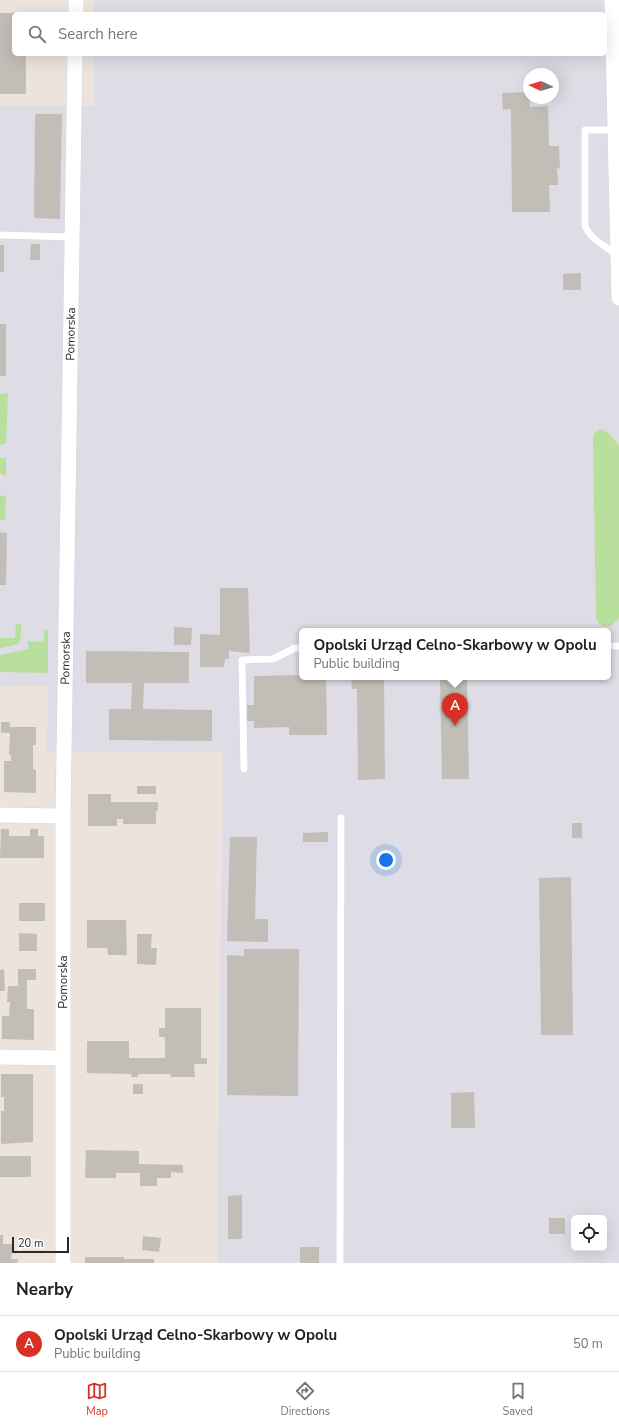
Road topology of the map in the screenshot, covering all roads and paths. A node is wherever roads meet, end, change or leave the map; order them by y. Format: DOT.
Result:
graph roads {
  1 [pos="76,0"];
  2 [pos="612,0"];
  3 [pos="76,12"];
  4 [pos="75,56"];
  5 [pos="615,130"];
  6 [pos="0,235"];
  7 [pos="72,237"];
  8 [pos="618,255"];
  9 [pos="619,298"];
  10 [pos="299,648"];
  11 [pos="244,769"];
  12 [pos="0,815"];
  13 [pos="63,816"];
  14 [pos="341,818"];
  15 [pos="0,1057"];
  16 [pos="63,1058"];
  17 [pos="63,1263"];
  18 [pos="340,1263"];
  1 -- 3 [label="street"];
  2 -- 5 [label="street"];
  4 -- 7 [label="street, Pomorska"];
  5 -- 8 [label="street"];
  5 -- 8 [label="lane"];
  6 -- 7 [label="lane"];
  7 -- 13 [label="street, Pomorska"];
  8 -- 9 [label="street"];
  10 -- 11 [label="lane"];
  12 -- 13 [label="street"];
  13 -- 16 [label="street, Pomorska"];
  14 -- 18 [label="lane"];
  15 -- 16 [label="street"];
  16 -- 17 [label="street, Pomorska"];
}
